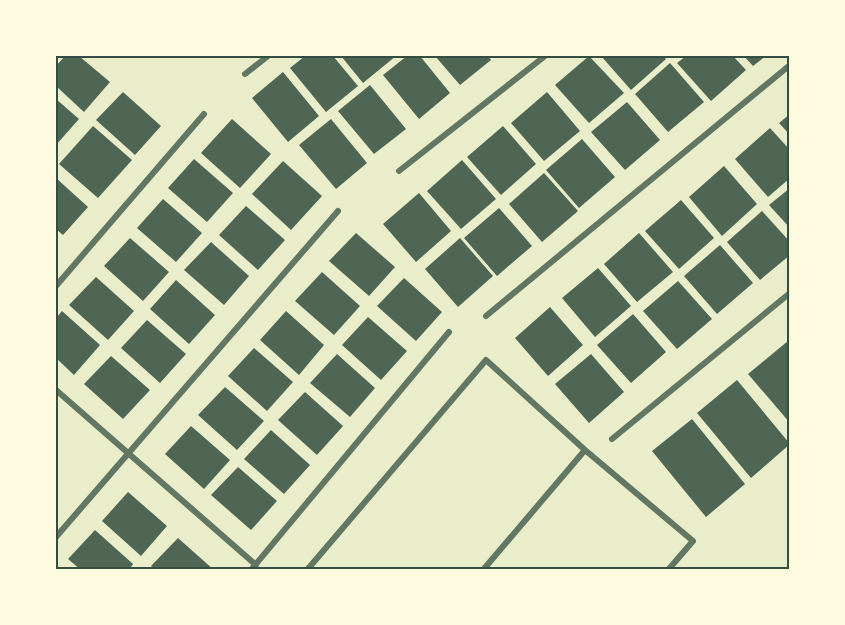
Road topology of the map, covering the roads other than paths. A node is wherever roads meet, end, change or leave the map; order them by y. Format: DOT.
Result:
graph roads {
  1 [pos="268,56"];
  2 [pos="545,56"];
  3 [pos="789,65"];
  4 [pos="244,74"];
  5 [pos="204,114"];
  6 [pos="399,171"];
  7 [pos="338,211"];
  8 [pos="56,286"];
  9 [pos="789,293"];
  10 [pos="486,316"];
  11 [pos="449,332"];
  12 [pos="56,390"];
  13 [pos="612,439"];
  14 [pos="585,450"];
  15 [pos="129,454"];
  16 [pos="56,537"];
  17 [pos="254,567"];
  18 [pos="307,570"];
  19 [pos="483,570"];
  20 [pos="668,570"];
  1 -- 4 [label="street"];
  2 -- 6 [label="street"];
  3 -- 10 [label="street"];
  5 -- 8 [label="street"];
  7 -- 15 [label="street"];
  9 -- 13 [label="street"];
  11 -- 17 [label="street"];
  12 -- 15 [label="street"];
  14 -- 18 [label="street"];
  14 -- 19 [label="street"];
  14 -- 20 [label="street"];
  15 -- 16 [label="street"];
  15 -- 17 [label="street"];
}
